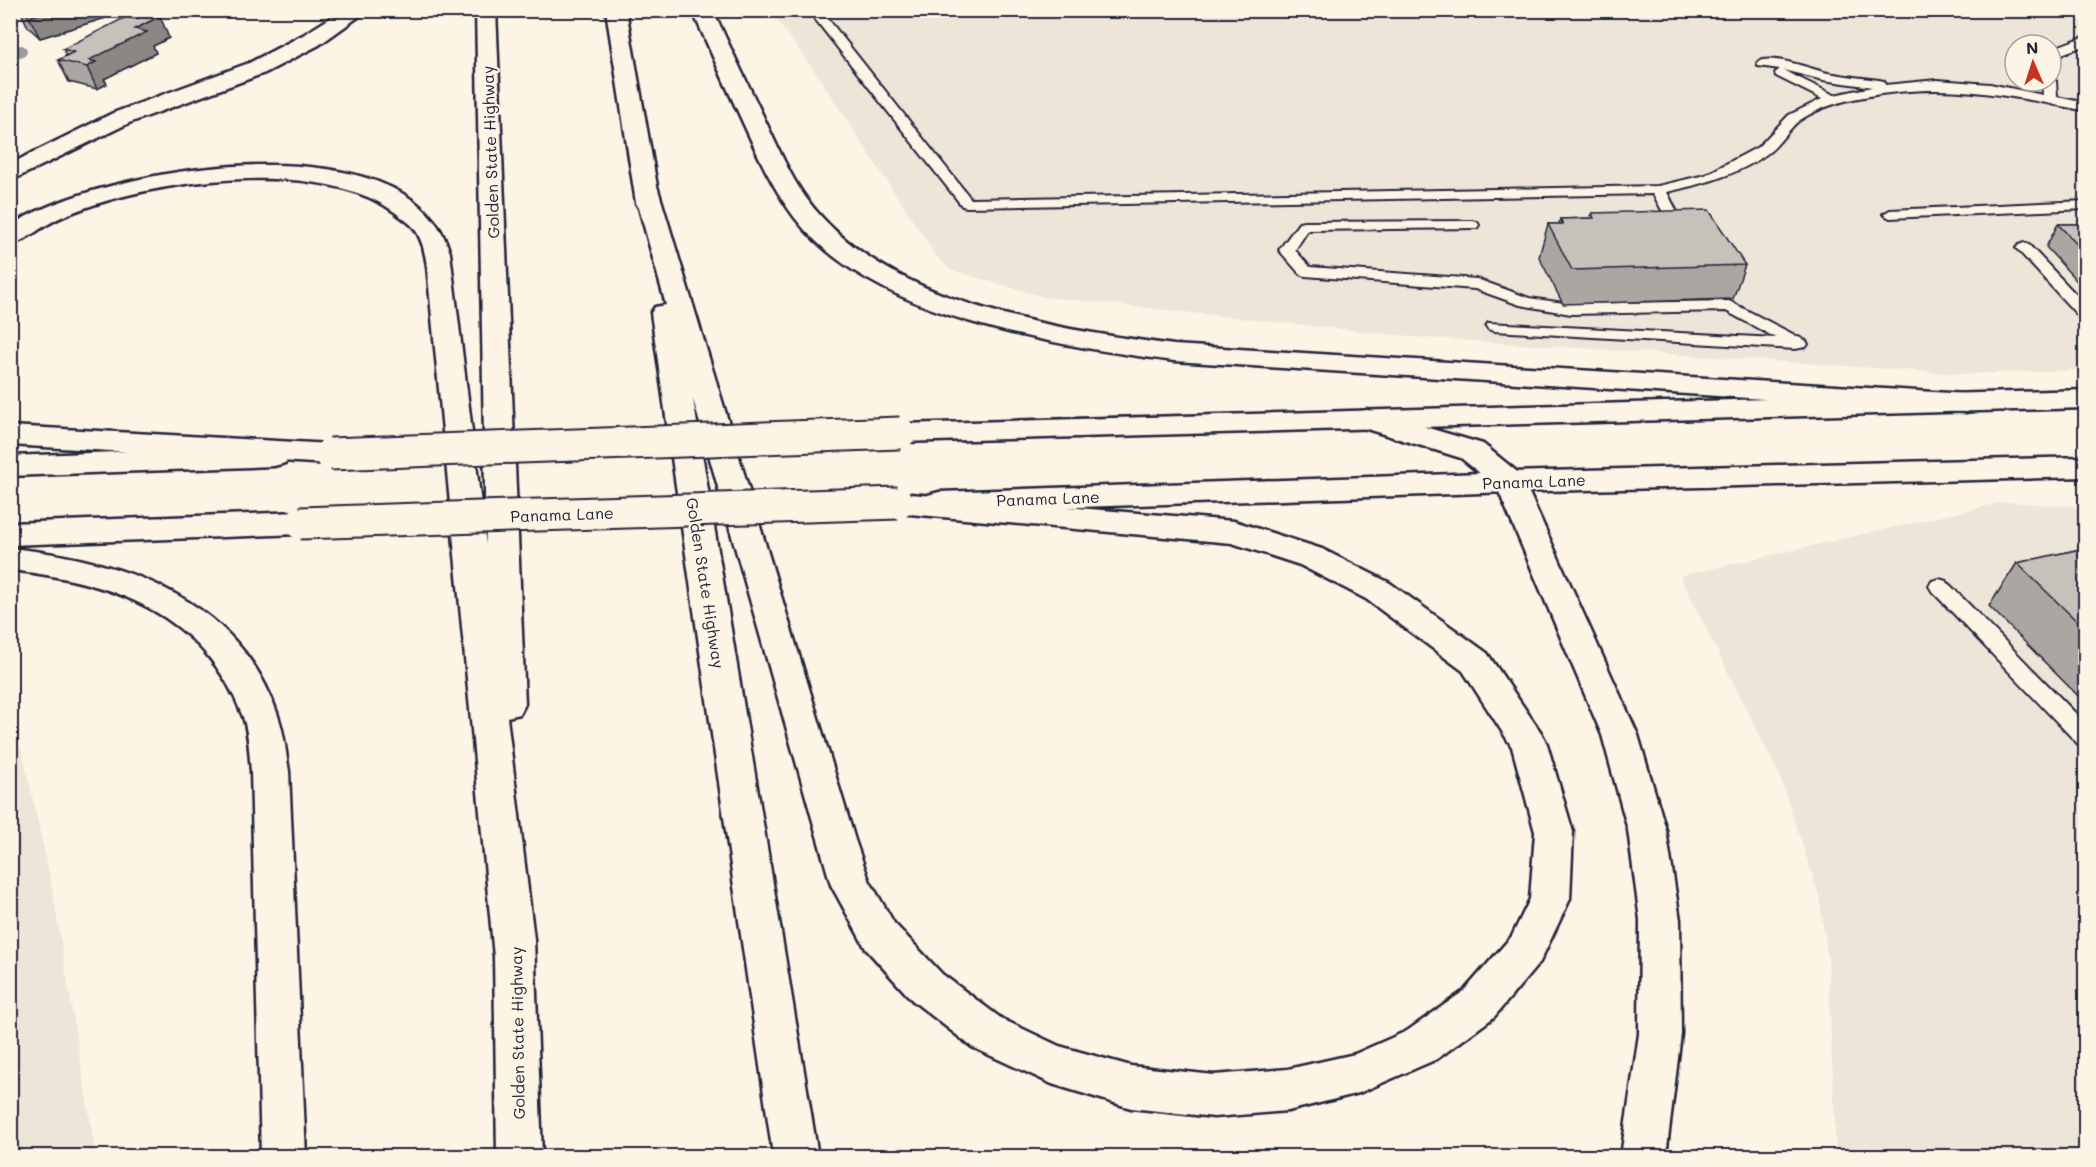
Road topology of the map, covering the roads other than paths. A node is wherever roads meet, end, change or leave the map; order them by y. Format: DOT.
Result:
graph roads {
  1 [pos="358,10"];
  2 [pos="486,10"];
  3 [pos="616,10"];
  4 [pos="702,10"];
  5 [pos="814,10"];
  6 [pos="2085,40"];
  7 [pos="2063,49"];
  8 [pos="1902,87"];
  9 [pos="2050,93"];
  10 [pos="1832,99"];
  11 [pos="2050,99"];
  12 [pos="2085,107"];
  13 [pos="10,174"];
  14 [pos="644,182"];
  15 [pos="1658,190"];
  16 [pos="2085,205"];
  17 [pos="1890,214"];
  18 [pos="1674,220"];
  19 [pos="1472,225"];
  20 [pos="10,237"];
  21 [pos="2024,248"];
  22 [pos="2085,315"];
  23 [pos="1494,326"];
  24 [pos="2085,399"];
  25 [pos="1966,403"];
  26 [pos="1367,419"];
  27 [pos="10,435"];
  28 [pos="330,454"];
  29 [pos="10,466"];
  30 [pos="2085,467"];
  31 [pos="1510,482"];
  32 [pos="898,503"];
  33 [pos="10,534"];
  34 [pos="10,559"];
  35 [pos="1939,586"];
  36 [pos="2085,738"];
  37 [pos="515,962"];
  38 [pos="284,1156"];
  39 [pos="520,1156"];
  40 [pos="795,1156"];
  41 [pos="1644,1156"];
  1 -- 13 [label="main road"];
  2 -- 37 [label="main road, Golden State Highway"];
  3 -- 14 [label="main road, Golden State Highway"];
  4 -- 25 [label="main road"];
  5 -- 15 [label="lane"];
  6 -- 7 [label="lane"];
  8 -- 10 [label="lane"];
  8 -- 10 [label="lane"];
  8 -- 11 [label="lane"];
  9 -- 11 [label="lane"];
  10 -- 15 [label="lane"];
  11 -- 12 [label="lane"];
  14 -- 32 [label="main road"];
  14 -- 40 [label="main road, Golden State Highway"];
  15 -- 18 [label="lane"];
  16 -- 17 [label="lane"];
  19 -- 23 [label="lane"];
  20 -- 37 [label="main road"];
  21 -- 22 [label="lane"];
  24 -- 25 [label="main road"];
  25 -- 26 [label="main road"];
  26 -- 28 [label="main road, bridge"];
  26 -- 31 [label="main road"];
  27 -- 28 [label="main road"];
  28 -- 29 [label="main road"];
  30 -- 31 [label="main road, Panama Lane"];
  31 -- 32 [label="main road, Panama Lane"];
  31 -- 41 [label="main road"];
  32 -- 33 [label="main road, Panama Lane, bridge"];
  34 -- 38 [label="main road"];
  35 -- 36 [label="lane"];
  37 -- 39 [label="main road, Golden State Highway"];
}
